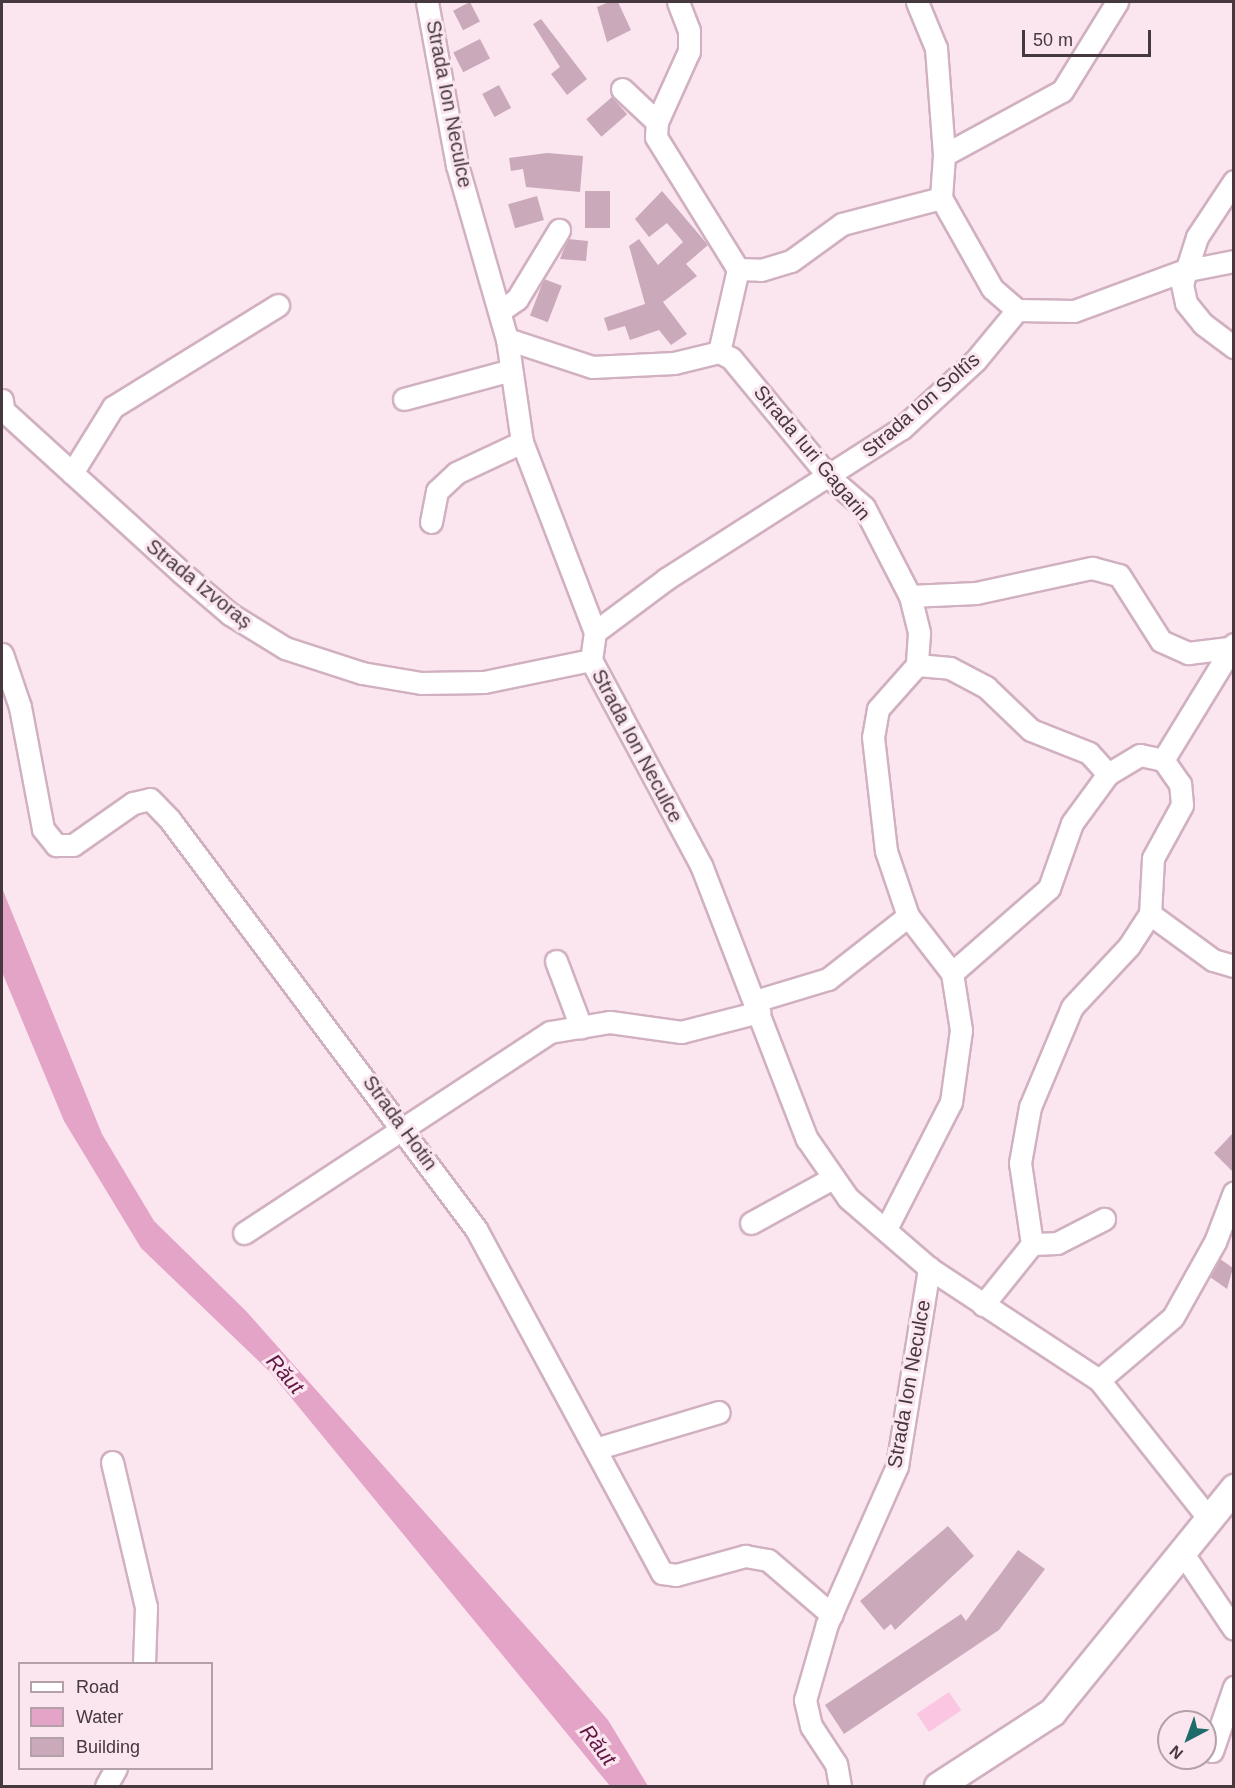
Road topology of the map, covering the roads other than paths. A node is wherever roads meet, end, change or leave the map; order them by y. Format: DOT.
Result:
graph roads {
  1 [pos="427,2"];
  2 [pos="678,2"];
  3 [pos="917,2"];
  4 [pos="1117,2"];
  5 [pos="622,89"];
  6 [pos="657,122"];
  7 [pos="944,155"];
  8 [pos="1233,181"];
  9 [pos="941,198"];
  10 [pos="559,230"];
  11 [pos="1233,261"];
  12 [pos="738,269"];
  13 [pos="1183,271"];
  14 [pos="278,305"];
  15 [pos="1017,310"];
  16 [pos="500,311"];
  17 [pos="507,339"];
  18 [pos="1233,347"];
  19 [pos="719,352"];
  20 [pos="508,371"];
  21 [pos="404,399"];
  22 [pos="2,406"];
  23 [pos="522,442"];
  24 [pos="72,473"];
  25 [pos="829,477"];
  26 [pos="431,522"];
  27 [pos="910,596"];
  28 [pos="596,632"];
  29 [pos="1231,646"];
  30 [pos="2,654"];
  31 [pos="591,660"];
  32 [pos="917,665"];
  33 [pos="1164,760"];
  34 [pos="1108,774"];
  35 [pos="1150,914"];
  36 [pos="908,916"];
  37 [pos="556,961"];
  38 [pos="1233,966"];
  39 [pos="952,973"];
  40 [pos="757,1007"];
  41 [pos="581,1027"];
  42 [pos="404,1126"];
  43 [pos="833,1178"];
  44 [pos="1233,1192"];
  45 [pos="1104,1220"];
  46 [pos="751,1223"];
  47 [pos="886,1229"];
  48 [pos="244,1233"];
  49 [pos="1032,1244"];
  50 [pos="929,1268"];
  51 [pos="983,1305"];
  52 [pos="1099,1380"];
  53 [pos="719,1412"];
  54 [pos="595,1449"];
  55 [pos="112,1462"];
  56 [pos="1233,1488"];
  57 [pos="1209,1520"];
  58 [pos="1184,1555"];
  59 [pos="832,1615"];
  60 [pos="1233,1629"];
  61 [pos="144,1662"];
  62 [pos="1233,1687"];
  63 [pos="1217,1736"];
  64 [pos="115,1770"];
  65 [pos="106,1786"];
  66 [pos="840,1786"];
  67 [pos="938,1786"];
  1 -- 16 [label="street, Strada Ion Neculce"];
  2 -- 6 [label="street"];
  3 -- 7 [label="street"];
  4 -- 7 [label="street"];
  5 -- 6 [label="street"];
  6 -- 12 [label="street"];
  7 -- 9 [label="street"];
  8 -- 13 [label="street"];
  9 -- 12 [label="street"];
  9 -- 15 [label="street"];
  10 -- 16 [label="street"];
  11 -- 13 [label="street"];
  12 -- 19 [label="street"];
  13 -- 15 [label="street"];
  13 -- 18 [label="street"];
  14 -- 24 [label="street"];
  15 -- 25 [label="street, Strada Ion Soltîs"];
  16 -- 17 [label="street, Strada Ion Neculce"];
  17 -- 19 [label="street"];
  17 -- 20 [label="street, Strada Ion Neculce"];
  19 -- 25 [label="street, Strada Iuri Gagarin"];
  20 -- 21 [label="street"];
  20 -- 23 [label="street, Strada Ion Neculce"];
  22 -- 24 [label="street, Strada Izvoraș"];
  23 -- 26 [label="street"];
  23 -- 28 [label="street, Strada Ion Neculce"];
  24 -- 31 [label="street, Strada Izvoraș"];
  25 -- 27 [label="street, Strada Iuri Gagarin"];
  25 -- 28 [label="street, Strada Ion Soltîs"];
  27 -- 29 [label="street"];
  27 -- 32 [label="street, Strada Iuri Gagarin"];
  28 -- 31 [label="street, Strada Ion Neculce"];
  29 -- 33 [label="street"];
  30 -- 42 [label="street, Strada Hotin"];
  31 -- 40 [label="street, Strada Ion Neculce"];
  32 -- 34 [label="street"];
  32 -- 36 [label="street"];
  33 -- 34 [label="street"];
  33 -- 35 [label="street"];
  34 -- 39 [label="street"];
  35 -- 38 [label="street"];
  35 -- 49 [label="street"];
  36 -- 39 [label="street"];
  36 -- 40 [label="street"];
  37 -- 41 [label="street"];
  39 -- 47 [label="street"];
  40 -- 41 [label="street"];
  40 -- 43 [label="street, Strada Ion Neculce"];
  41 -- 42 [label="street"];
  42 -- 48 [label="street"];
  42 -- 54 [label="street, Strada Hotin"];
  43 -- 46 [label="street"];
  43 -- 47 [label="street, Strada Ion Neculce"];
  44 -- 52 [label="street"];
  45 -- 49 [label="street"];
  47 -- 50 [label="street, Strada Ion Neculce"];
  49 -- 51 [label="street"];
  50 -- 51 [label="street"];
  50 -- 59 [label="street, Strada Ion Neculce"];
  51 -- 52 [label="street"];
  52 -- 57 [label="street"];
  53 -- 54 [label="street"];
  54 -- 59 [label="street, Strada Hotin"];
  55 -- 61 [label="street"];
  56 -- 57 [label="main road"];
  57 -- 58 [label="main road"];
  58 -- 60 [label="street"];
  58 -- 67 [label="main road"];
  59 -- 66 [label="street, Strada Ion Neculce"];
  62 -- 63 [label="street"];
  64 -- 65 [label="street"];
}
